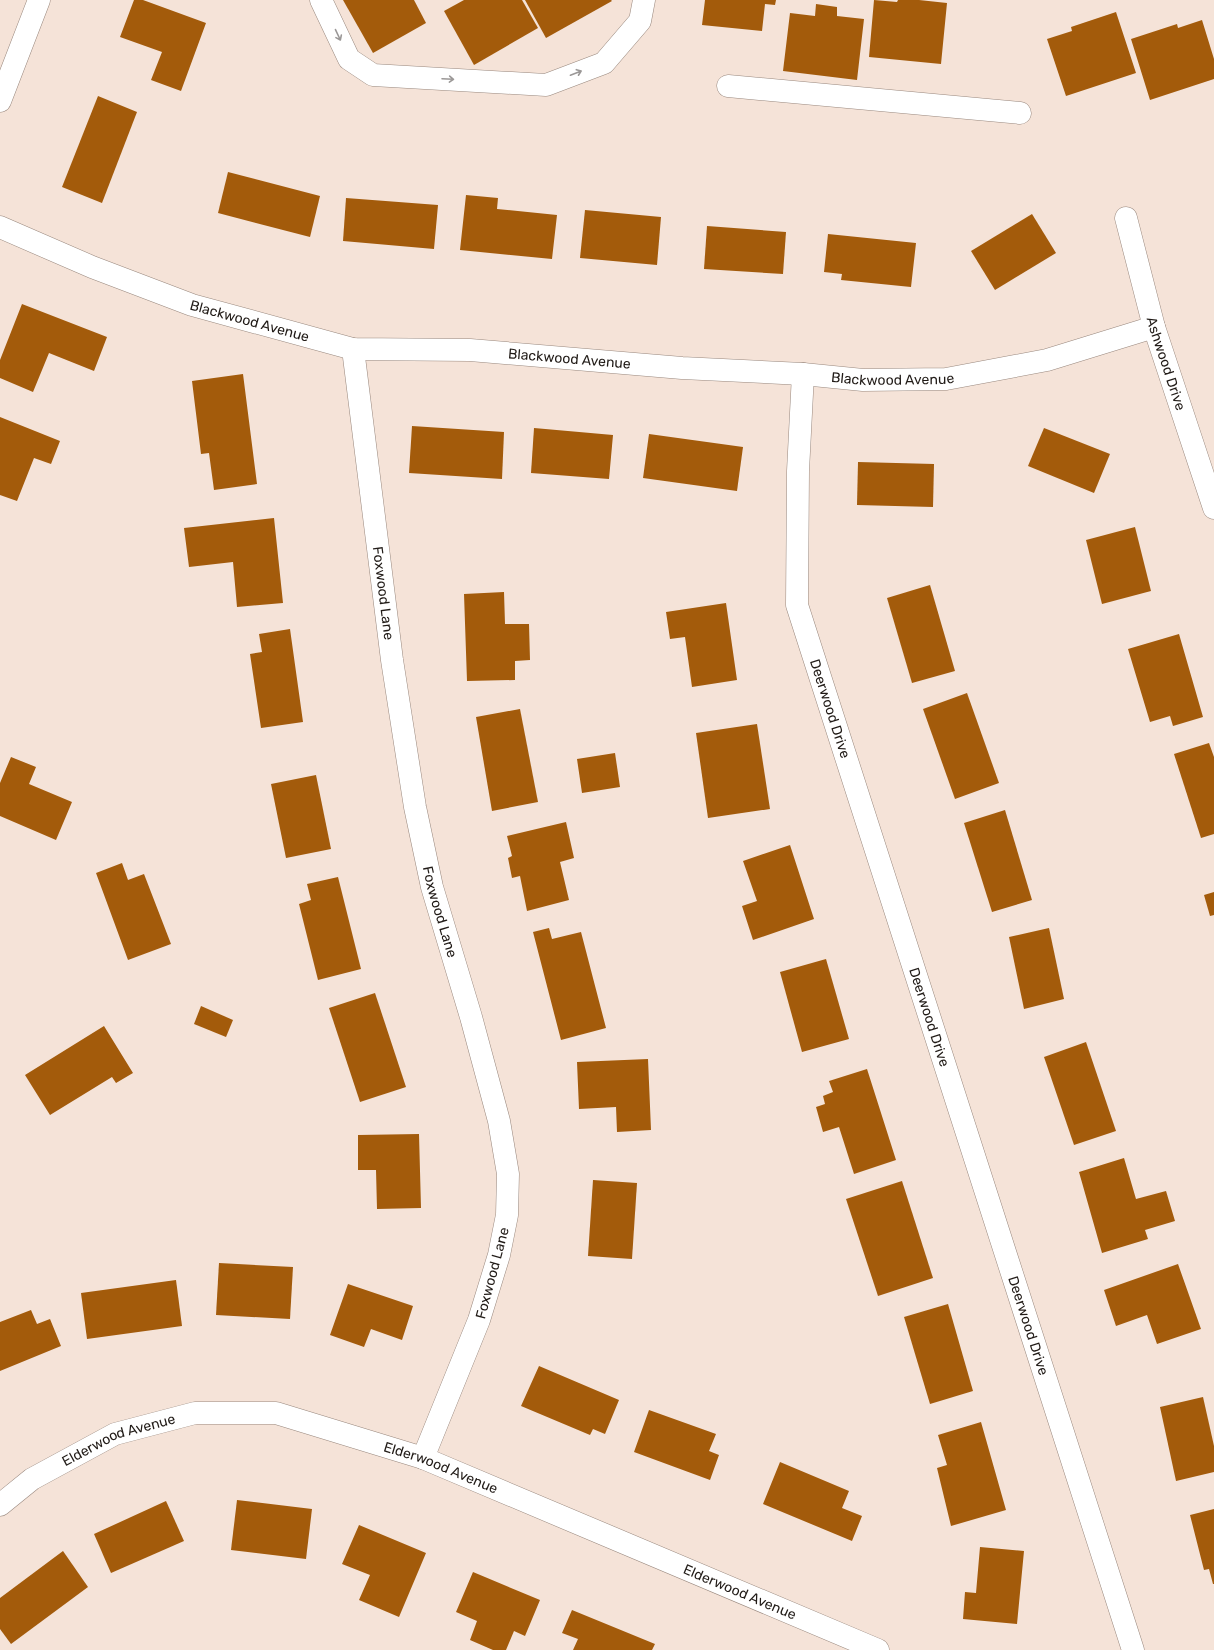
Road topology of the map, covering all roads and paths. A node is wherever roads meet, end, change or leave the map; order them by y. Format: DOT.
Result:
graph roads {
  1 [pos="39,0"];
  2 [pos="321,0"];
  3 [pos="644,0"];
  4 [pos="728,86"];
  5 [pos="0,101"];
  6 [pos="1020,113"];
  7 [pos="1126,218"];
  8 [pos="0,227"];
  9 [pos="1154,327"];
  10 [pos="353,349"];
  11 [pos="803,374"];
  12 [pos="1214,508"];
  13 [pos="423,1458"];
  14 [pos="0,1505"];
  15 [pos="878,1650"];
  16 [pos="1132,1650"];
  1 -- 5 [label="street"];
  2 -- 3 [label="street, one-way"];
  4 -- 6 [label="street"];
  7 -- 9 [label="street, Ashwood Drive"];
  8 -- 10 [label="street, Blackwood Avenue"];
  9 -- 11 [label="street, Blackwood Avenue"];
  9 -- 12 [label="street, Ashwood Drive"];
  10 -- 11 [label="street, Blackwood Avenue"];
  10 -- 13 [label="street, Foxwood Lane"];
  11 -- 16 [label="street, Deerwood Drive"];
  13 -- 14 [label="street, Elderwood Avenue"];
  13 -- 15 [label="street, Elderwood Avenue"];
}
